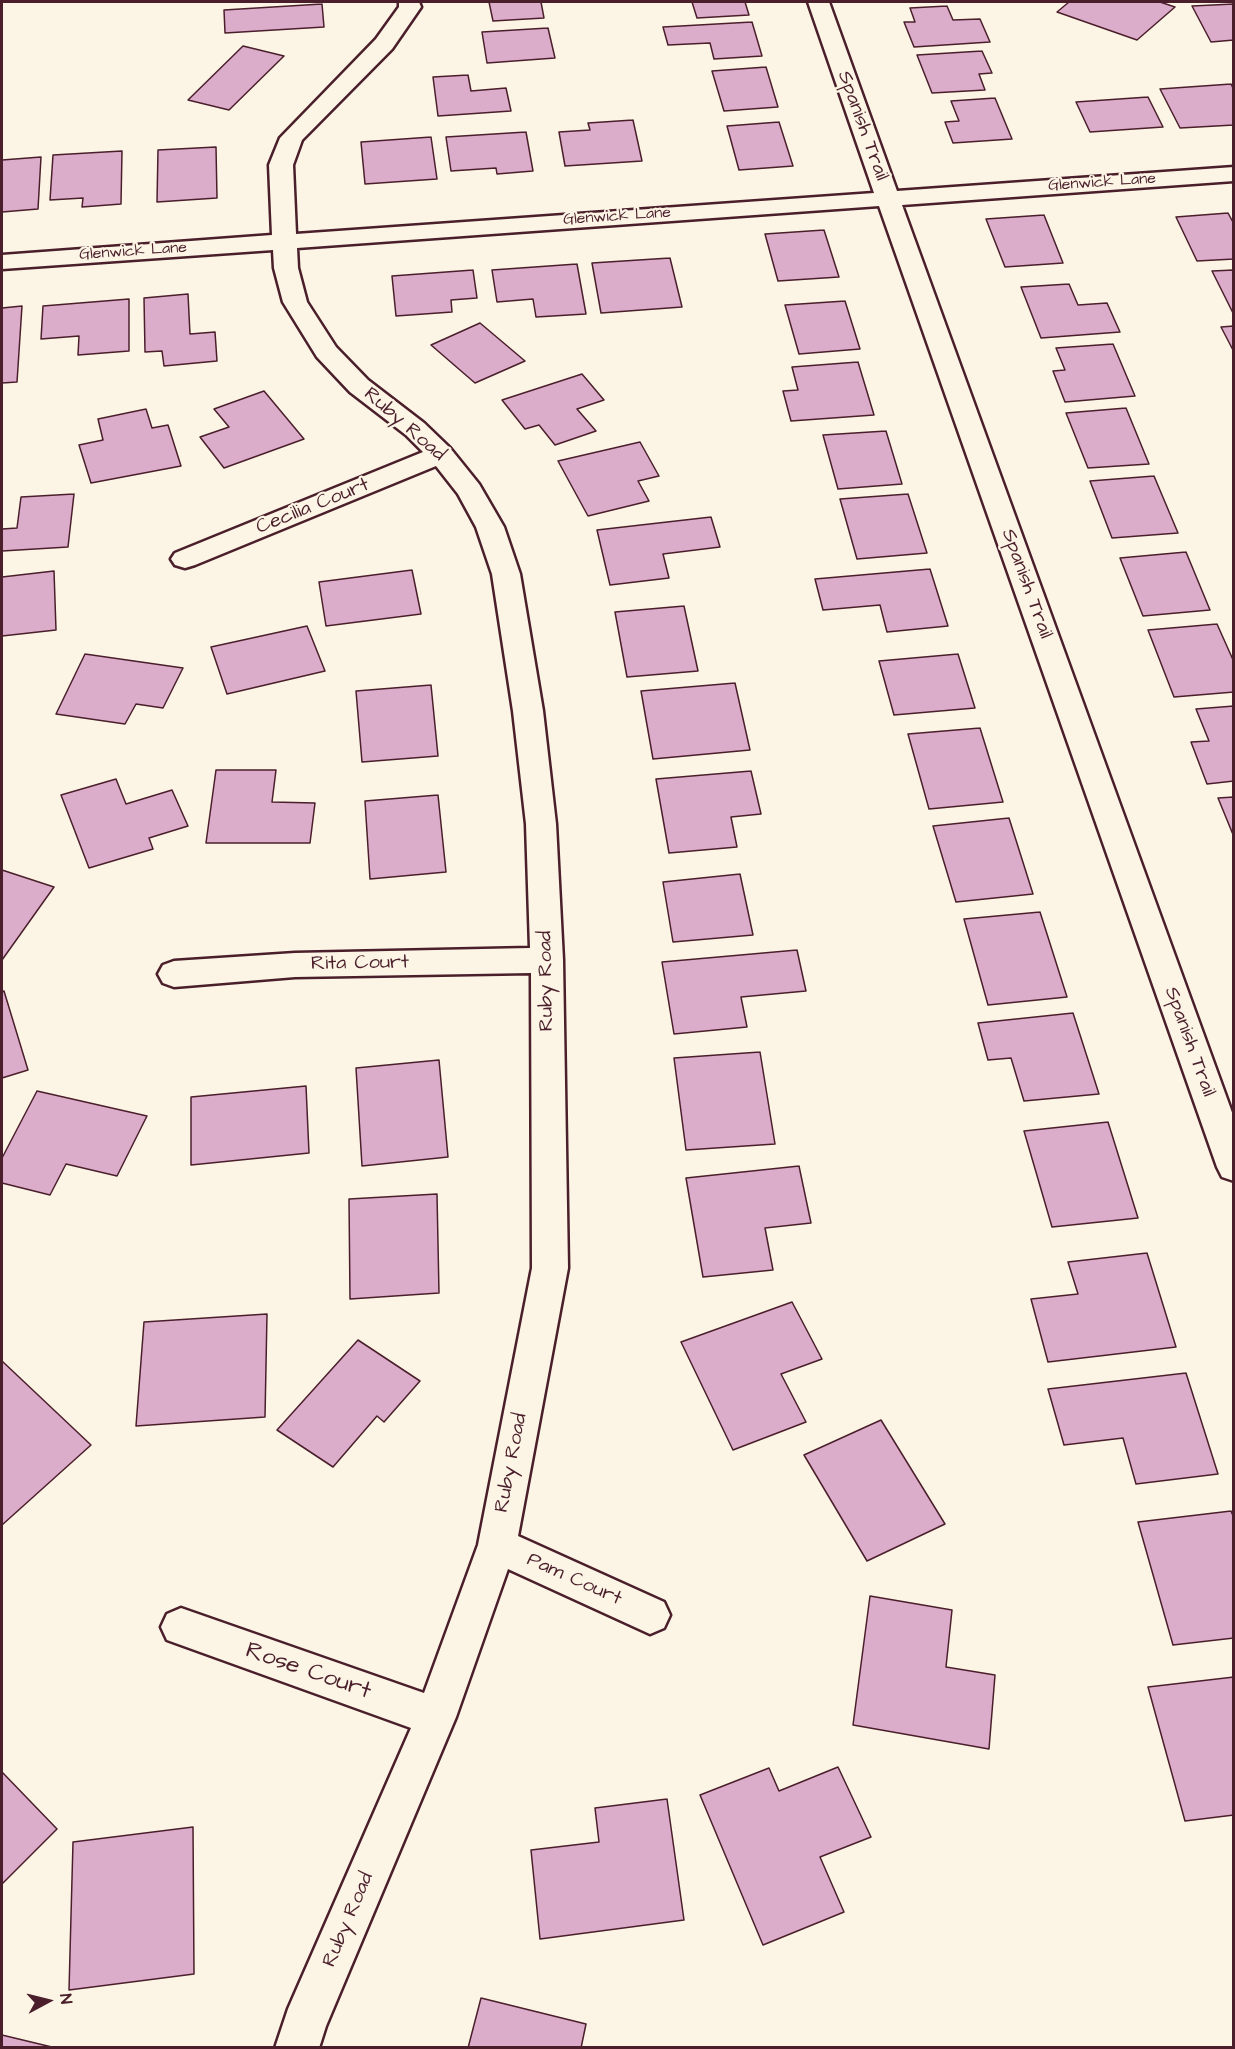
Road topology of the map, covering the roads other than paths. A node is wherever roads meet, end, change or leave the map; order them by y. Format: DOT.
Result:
graph roads {
  1 [pos="409,2"];
  2 [pos="818,2"];
  3 [pos="1233,174"];
  4 [pos="888,197"];
  5 [pos="284,241"];
  6 [pos="2,262"];
  7 [pos="441,454"];
  8 [pos="184,559"];
  9 [pos="547,960"];
  10 [pos="174,974"];
  11 [pos="1233,1167"];
  12 [pos="497,1545"];
  13 [pos="650,1615"];
  14 [pos="181,1627"];
  15 [pos="436,1716"];
  16 [pos="297,2048"];
  1 -- 5 [label="street, Ruby Road"];
  2 -- 4 [label="street, Spanish Trail"];
  3 -- 4 [label="street, Glenwick Lane"];
  4 -- 5 [label="street, Glenwick Lane"];
  4 -- 11 [label="street, Spanish Trail"];
  5 -- 6 [label="street, Glenwick Lane"];
  5 -- 7 [label="street, Ruby Road"];
  7 -- 8 [label="street, Cecilia Court"];
  7 -- 9 [label="street, Ruby Road"];
  9 -- 10 [label="street, Rita Court"];
  9 -- 12 [label="street, Ruby Road"];
  12 -- 13 [label="street, Pam Court"];
  12 -- 15 [label="street, Ruby Road"];
  14 -- 15 [label="street, Rose Court"];
  15 -- 16 [label="street, Ruby Road"];
}
